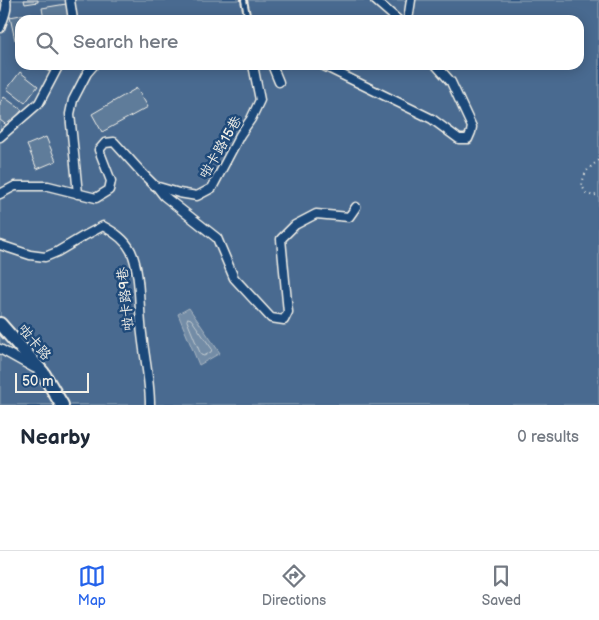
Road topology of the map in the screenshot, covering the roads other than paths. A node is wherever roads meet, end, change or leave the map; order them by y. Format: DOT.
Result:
graph roads {
  1 [pos="6,0"];
  2 [pos="70,0"];
  3 [pos="244,0"];
  4 [pos="375,0"];
  5 [pos="412,0"];
  6 [pos="72,15"];
  7 [pos="247,15"];
  8 [pos="392,15"];
  9 [pos="409,15"];
  10 [pos="0,28"];
  11 [pos="56,70"];
  12 [pos="90,70"];
  13 [pos="254,70"];
  14 [pos="274,70"];
  15 [pos="332,70"];
  16 [pos="440,70"];
  17 [pos="279,82"];
  18 [pos="0,137"];
  19 [pos="155,186"];
  20 [pos="0,194"];
  21 [pos="78,194"];
  22 [pos="356,207"];
  23 [pos="0,245"];
  24 [pos="0,324"];
  25 [pos="0,349"];
  26 [pos="43,373"];
  27 [pos="62,405"];
  28 [pos="150,405"];
  1 -- 10 [label="street"];
  2 -- 6 [label="street"];
  3 -- 7 [label="lane"];
  4 -- 8 [label="street"];
  5 -- 9 [label="street"];
  11 -- 18 [label="street"];
  12 -- 21 [label="street"];
  13 -- 19 [label="street, 啦卡路15巷"];
  14 -- 17 [label="street"];
  15 -- 16 [label="street"];
  19 -- 21 [label="street"];
  19 -- 22 [label="street"];
  20 -- 21 [label="street"];
  23 -- 28 [label="street, 啦卡路9巷"];
  24 -- 26 [label="main road, 啦卡路"];
  25 -- 26 [label="street"];
  26 -- 27 [label="main road, 啦卡路"];
}
